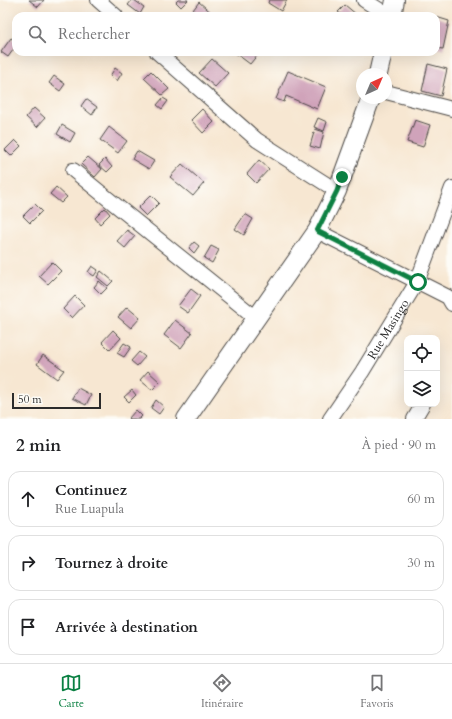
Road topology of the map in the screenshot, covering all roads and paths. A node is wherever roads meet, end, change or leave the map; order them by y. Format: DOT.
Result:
graph roads {
  1 [pos="98,0"];
  2 [pos="364,0"];
  3 [pos="395,0"];
  4 [pos="112,12"];
  5 [pos="383,12"];
  6 [pos="393,12"];
  7 [pos="162,56"];
  8 [pos="382,56"];
  9 [pos="379,68"];
  10 [pos="392,94"];
  11 [pos="369,104"];
  12 [pos="452,109"];
  13 [pos="73,170"];
  14 [pos="452,188"];
  15 [pos="337,191"];
  16 [pos="317,231"];
  17 [pos="418,282"];
  18 [pos="452,304"];
  19 [pos="256,318"];
  20 [pos="421,407"];
  21 [pos="186,419"];
  22 [pos="330,419"];
  23 [pos="414,419"];
  1 -- 4 [label="street"];
  2 -- 5 [label="street"];
  3 -- 6 [label="main road"];
  7 -- 15 [label="street"];
  8 -- 9 [label="main road"];
  10 -- 12 [label="street"];
  11 -- 15 [label="main road"];
  13 -- 19 [label="street"];
  14 -- 17 [label="street, Rue Masingo"];
  15 -- 16 [label="main road"];
  16 -- 17 [label="street"];
  16 -- 19 [label="main road"];
  17 -- 18 [label="street"];
  17 -- 22 [label="street, Rue Masingo"];
  19 -- 21 [label="main road"];
  20 -- 23 [label="street"];
}
